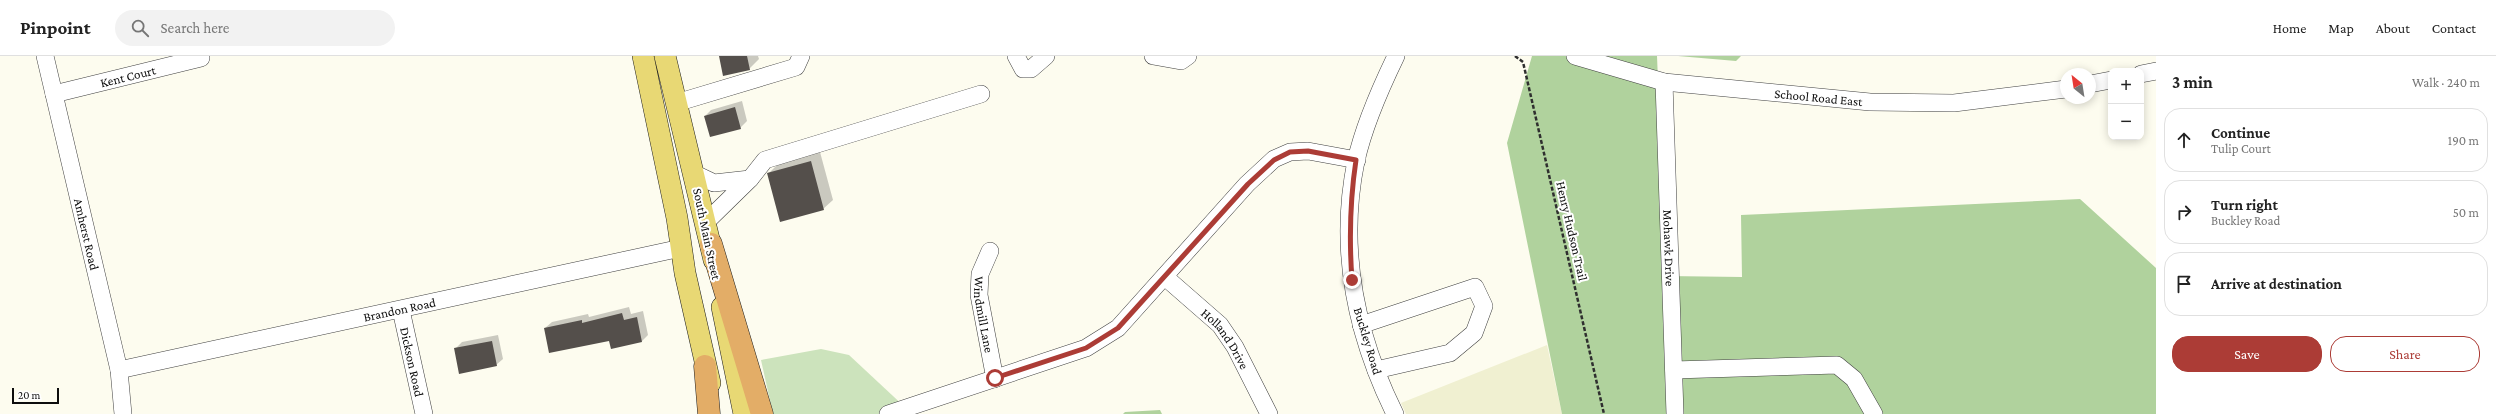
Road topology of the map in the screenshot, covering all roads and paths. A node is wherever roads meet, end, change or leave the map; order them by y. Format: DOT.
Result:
graph roads {
  1 [pos="45,56"];
  2 [pos="643,56"];
  3 [pos="665,56"];
  4 [pos="801,56"];
  5 [pos="1016,56"];
  6 [pos="1046,56"];
  7 [pos="1153,56"];
  8 [pos="1188,56"];
  9 [pos="1396,56"];
  10 [pos="1515,56"];
  11 [pos="1575,56"];
  12 [pos="201,58"];
  13 [pos="2156,71"];
  14 [pos="2144,73"];
  15 [pos="2108,81"];
  16 [pos="1664,82"];
  17 [pos="2096,83"];
  18 [pos="2060,90"];
  19 [pos="54,94"];
  20 [pos="981,94"];
  21 [pos="676,103"];
  22 [pos="1356,160"];
  23 [pos="693,173"];
  24 [pos="750,179"];
  25 [pos="706,222"];
  26 [pos="711,244"];
  27 [pos="681,248"];
  28 [pos="990,251"];
  29 [pos="1165,277"];
  30 [pos="400,310"];
  31 [pos="1360,326"];
  32 [pos="705,366"];
  33 [pos="119,370"];
  34 [pos="1376,370"];
  35 [pos="1674,370"];
  36 [pos="995,378"];
  37 [pos="122,414"];
  38 [pos="424,414"];
  39 [pos="709,414"];
  40 [pos="718,414"];
  41 [pos="744,414"];
  42 [pos="762,414"];
  43 [pos="888,414"];
  44 [pos="1269,414"];
  45 [pos="1396,414"];
  46 [pos="1604,414"];
  47 [pos="1675,414"];
  48 [pos="1874,414"];
  1 -- 19 [label="street, Amherst Road"];
  2 -- 27 [label="main road, South Main Street"];
  3 -- 21 [label="main road, South Main Street"];
  4 -- 21 [label="street"];
  5 -- 6 [label="street"];
  7 -- 8 [label="street"];
  9 -- 22 [label="street, Buckley Road"];
  10 -- 46 [label="path, Henry Hudson Trail"];
  11 -- 16 [label="street, School Road East"];
  12 -- 19 [label="street, Kent Court"];
  13 -- 14 [label="street"];
  15 -- 17 [label="street"];
  16 -- 18 [label="street, School Road East"];
  16 -- 35 [label="street, Mohawk Drive"];
  19 -- 33 [label="street, Amherst Road"];
  20 -- 24 [label="street"];
  21 -- 23 [label="main road, South Main Street"];
  22 -- 29 [label="street"];
  22 -- 31 [label="street, Buckley Road"];
  23 -- 24 [label="street"];
  23 -- 25 [label="main road, South Main Street"];
  24 -- 25 [label="street"];
  25 -- 26 [label="main road, South Main Street"];
  26 -- 41 [label="main road, South Main Street"];
  26 -- 42 [label="highway"];
  27 -- 30 [label="street, Brandon Road"];
  27 -- 32 [label="main road, South Main Street"];
  28 -- 36 [label="street, Windmill Lane"];
  29 -- 36 [label="street"];
  29 -- 44 [label="street, Holland Drive"];
  30 -- 33 [label="street, Brandon Road"];
  30 -- 38 [label="street, Dickson Road"];
  31 -- 34 [label="street, Buckley Road"];
  31 -- 34 [label="street"];
  32 -- 39 [label="highway"];
  32 -- 40 [label="main road, South Main Street"];
  33 -- 37 [label="street, Amherst Road"];
  34 -- 45 [label="street, Buckley Road"];
  35 -- 47 [label="street, Mohawk Drive"];
  35 -- 48 [label="street"];
  36 -- 43 [label="street"];
}
